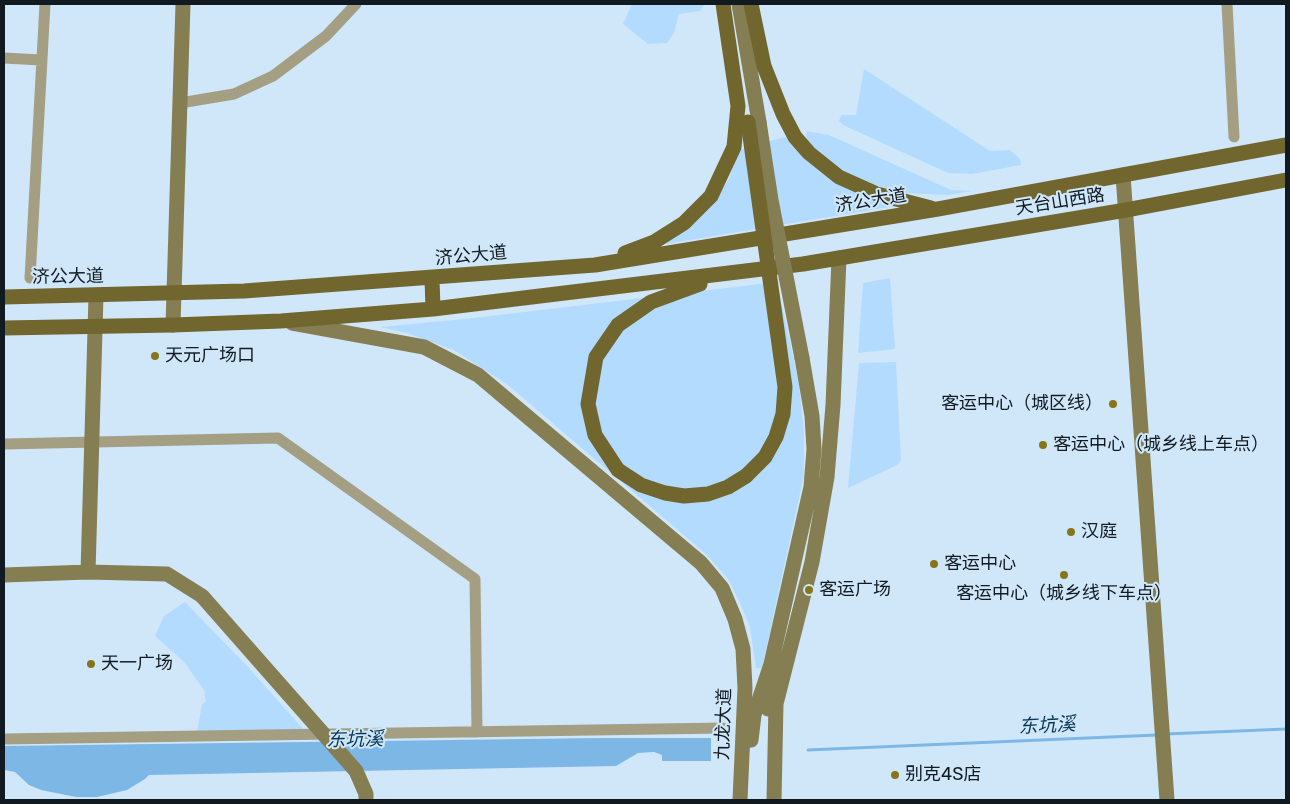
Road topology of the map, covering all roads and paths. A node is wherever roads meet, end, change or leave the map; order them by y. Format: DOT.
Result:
graph roads {
  1 [pos="45,4"];
  2 [pos="183,4"];
  3 [pos="356,4"];
  4 [pos="723,4"];
  5 [pos="732,4"];
  6 [pos="739,4"];
  7 [pos="751,4"];
  8 [pos="1227,4"];
  9 [pos="4,58"];
  10 [pos="41,60"];
  11 [pos="180,103"];
  12 [pos="748,124"];
  13 [pos="1234,137"];
  14 [pos="1286,145"];
  15 [pos="1124,175"];
  16 [pos="1286,180"];
  17 [pos="938,209"];
  18 [pos="1126,210"];
  19 [pos="839,258"];
  20 [pos="595,265"];
  21 [pos="726,275"];
  22 [pos="30,278"];
  23 [pos="432,279"];
  24 [pos="173,293"];
  25 [pos="96,296"];
  26 [pos="4,297"];
  27 [pos="433,309"];
  28 [pos="281,320"];
  29 [pos="173,325"];
  30 [pos="96,327"];
  31 [pos="4,328"];
  32 [pos="92,442"];
  33 [pos="4,444"];
  34 [pos="88,572"];
  35 [pos="4,575"];
  36 [pos="771,664"];
  37 [pos="723,728"];
  38 [pos="477,732"];
  39 [pos="323,734"];
  40 [pos="4,739"];
  41 [pos="366,800"];
  42 [pos="740,800"];
  43 [pos="745,800"];
  44 [pos="765,800"];
  45 [pos="774,800"];
  46 [pos="1167,800"];
  1 -- 10 [label="street"];
  2 -- 11 [label="main road"];
  3 -- 11 [label="street"];
  4 -- 12 [label="main road"];
  5 -- 12 [label="main road"];
  6 -- 12 [label="main road"];
  7 -- 17 [label="main road"];
  8 -- 13 [label="street"];
  9 -- 10 [label="street"];
  10 -- 22 [label="street"];
  11 -- 24 [label="main road"];
  12 -- 20 [label="main road"];
  12 -- 21 [label="main road, bridge"];
  12 -- 36 [label="main road, bridge"];
  14 -- 15 [label="main road, 天台山西路"];
  15 -- 17 [label="main road, 天台山西路"];
  15 -- 18 [label="main road"];
  16 -- 18 [label="main road, 天台山西路"];
  17 -- 20 [label="main road, 济公大道"];
  18 -- 19 [label="main road, 天台山西路"];
  18 -- 46 [label="main road"];
  19 -- 21 [label="main road"];
  19 -- 45 [label="main road"];
  20 -- 23 [label="main road, 济公大道"];
  21 -- 27 [label="main road"];
  23 -- 24 [label="main road, 济公大道"];
  23 -- 27 [label="main road"];
  24 -- 25 [label="main road, 济公大道"];
  24 -- 29 [label="main road"];
  25 -- 26 [label="main road, 济公大道"];
  25 -- 30 [label="main road"];
  27 -- 28 [label="main road"];
  28 -- 29 [label="main road"];
  28 -- 42 [label="main road, 九龙大道"];
  29 -- 30 [label="main road"];
  30 -- 31 [label="main road"];
  30 -- 32 [label="main road"];
  32 -- 33 [label="street"];
  32 -- 34 [label="main road"];
  32 -- 38 [label="street"];
  34 -- 35 [label="main road"];
  34 -- 39 [label="main road"];
  36 -- 43 [label="main road"];
  36 -- 44 [label="main road"];
  37 -- 38 [label="street"];
  38 -- 39 [label="street"];
  39 -- 40 [label="street"];
  39 -- 41 [label="main road"];
}
